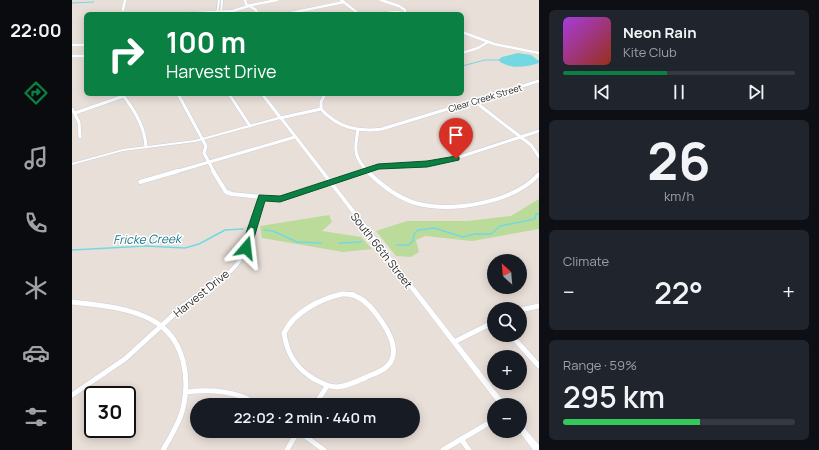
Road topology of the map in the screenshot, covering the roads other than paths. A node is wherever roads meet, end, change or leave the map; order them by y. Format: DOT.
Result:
graph roads {
  1 [pos="125,0"];
  2 [pos="218,0"];
  3 [pos="222,0"];
  4 [pos="245,0"];
  5 [pos="277,0"];
  6 [pos="341,0"];
  7 [pos="381,0"];
  8 [pos="344,2"];
  9 [pos="249,6"];
  10 [pos="123,10"];
  11 [pos="219,12"];
  12 [pos="219,12"];
  13 [pos="224,12"];
  14 [pos="256,12"];
  15 [pos="296,12"];
  16 [pos="356,12"];
  17 [pos="405,12"];
  18 [pos="464,33"];
  19 [pos="488,42"];
  20 [pos="72,45"];
  21 [pos="84,45"];
  22 [pos="464,52"];
  23 [pos="539,53"];
  24 [pos="72,56"];
  25 [pos="84,56"];
  26 [pos="539,81"];
  27 [pos="120,96"];
  28 [pos="124,96"];
  29 [pos="179,96"];
  30 [pos="230,96"];
  31 [pos="264,96"];
  32 [pos="323,96"];
  33 [pos="474,101"];
  34 [pos="72,109"];
  35 [pos="321,109"];
  36 [pos="75,113"];
  37 [pos="280,118"];
  38 [pos="250,126"];
  39 [pos="358,130"];
  40 [pos="539,131"];
  41 [pos="80,137"];
  42 [pos="294,137"];
  43 [pos="521,137"];
  44 [pos="202,139"];
  45 [pos="146,147"];
  46 [pos="539,157"];
  47 [pos="208,162"];
  48 [pos="72,164"];
  49 [pos="366,170"];
  50 [pos="539,174"];
  51 [pos="140,182"];
  52 [pos="330,183"];
  53 [pos="262,198"];
  54 [pos="72,302"];
  55 [pos="539,306"];
  56 [pos="527,309"];
  57 [pos="161,326"];
  58 [pos="487,326"];
  59 [pos="454,342"];
  60 [pos="517,342"];
  61 [pos="539,366"];
  62 [pos="327,386"];
  63 [pos="186,392"];
  64 [pos="72,395"];
  65 [pos="247,398"];
  66 [pos="319,398"];
  67 [pos="498,398"];
  68 [pos="487,424"];
  69 [pos="527,436"];
  70 [pos="294,438"];
  71 [pos="308,438"];
  72 [pos="461,439"];
  73 [pos="163,450"];
  74 [pos="287,450"];
  75 [pos="324,450"];
  76 [pos="443,450"];
  77 [pos="469,450"];
  78 [pos="538,450"];
  1 -- 10 [label="street"];
  2 -- 11 [label="street"];
  3 -- 12 [label="street"];
  4 -- 9 [label="street"];
  5 -- 9 [label="street"];
  6 -- 8 [label="street"];
  7 -- 17 [label="street"];
  8 -- 15 [label="street"];
  8 -- 16 [label="street"];
  9 -- 13 [label="street"];
  9 -- 14 [label="street"];
  18 -- 19 [label="street"];
  19 -- 22 [label="street"];
  19 -- 23 [label="street"];
  20 -- 21 [label="street"];
  24 -- 25 [label="street"];
  26 -- 33 [label="street, Clear Creek Street"];
  27 -- 36 [label="street"];
  28 -- 45 [label="street"];
  29 -- 44 [label="street"];
  30 -- 38 [label="street"];
  31 -- 37 [label="street, South 66th Street"];
  32 -- 35 [label="street"];
  33 -- 39 [label="street, Clear Creek Street"];
  33 -- 43 [label="street"];
  34 -- 36 [label="street"];
  35 -- 37 [label="street"];
  35 -- 39 [label="street, Clear Creek Street"];
  36 -- 41 [label="street"];
  37 -- 38 [label="street"];
  37 -- 42 [label="street, South 66th Street"];
  38 -- 44 [label="street"];
  39 -- 49 [label="street"];
  40 -- 43 [label="street"];
  42 -- 47 [label="street"];
  42 -- 52 [label="street, South 66th Street"];
  43 -- 46 [label="street"];
  43 -- 49 [label="street"];
  44 -- 45 [label="street"];
  44 -- 47 [label="street"];
  45 -- 48 [label="street"];
  47 -- 51 [label="street"];
  47 -- 53 [label="street"];
  49 -- 50 [label="street"];
  49 -- 52 [label="street"];
  52 -- 53 [label="street"];
  52 -- 59 [label="street, South 66th Street"];
  53 -- 57 [label="street, Harvest Drive"];
  54 -- 57 [label="street"];
  55 -- 56 [label="street"];
  57 -- 63 [label="street"];
  57 -- 64 [label="street, Harvest Drive"];
  58 -- 59 [label="street"];
  59 -- 67 [label="street, South 66th Street"];
  60 -- 61 [label="street"];
  62 -- 62 [label="street"];
  62 -- 66 [label="street"];
  63 -- 65 [label="street"];
  63 -- 73 [label="street"];
  68 -- 72 [label="street"];
  69 -- 78 [label="street"];
  70 -- 74 [label="street"];
  71 -- 75 [label="street"];
  72 -- 76 [label="street"];
  72 -- 77 [label="street"];
}
